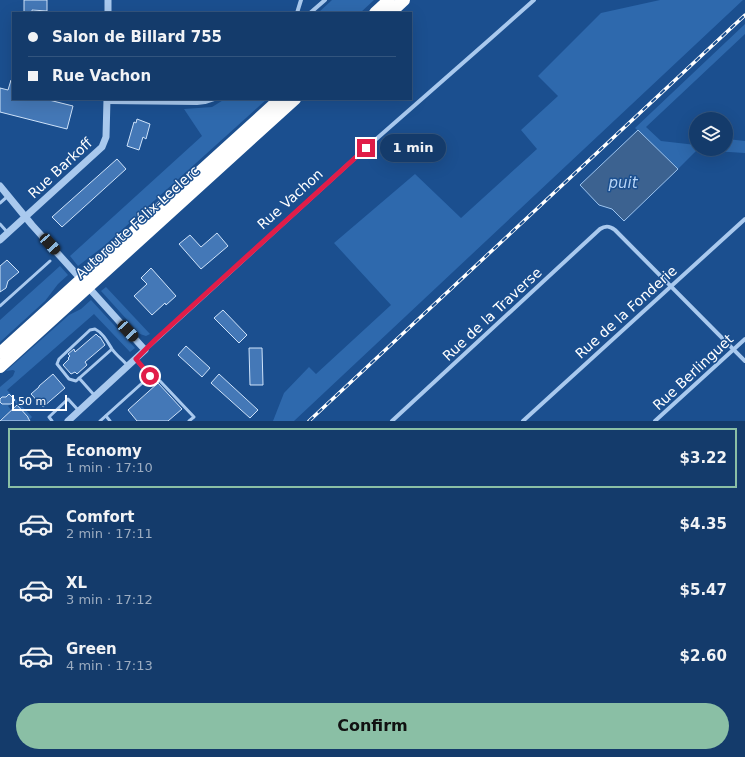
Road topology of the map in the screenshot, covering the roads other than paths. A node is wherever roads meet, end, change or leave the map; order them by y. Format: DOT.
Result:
graph roads {
  1 [pos="108,0"];
  2 [pos="301,0"];
  3 [pos="325,0"];
  4 [pos="389,0"];
  5 [pos="404,0"];
  6 [pos="534,0"];
  7 [pos="108,12"];
  8 [pos="297,12"];
  9 [pos="311,12"];
  10 [pos="376,12"];
  11 [pos="391,12"];
  12 [pos="210,100"];
  13 [pos="279,100"];
  14 [pos="294,100"];
  15 [pos="107,101"];
  16 [pos="0,186"];
  17 [pos="9,195"];
  18 [pos="0,203"];
  19 [pos="26,217"];
  20 [pos="745,219"];
  21 [pos="0,224"];
  22 [pos="8,232"];
  23 [pos="0,240"];
  24 [pos="50,261"];
  25 [pos="92,277"];
  26 [pos="671,286"];
  27 [pos="78,290"];
  28 [pos="0,306"];
  29 [pos="745,339"];
  30 [pos="112,349"];
  31 [pos="733,349"];
  32 [pos="145,350"];
  33 [pos="0,353"];
  34 [pos="136,359"];
  35 [pos="745,362"];
  36 [pos="128,366"];
  37 [pos="0,367"];
  38 [pos="150,376"];
  39 [pos="79,378"];
  40 [pos="95,396"];
  41 [pos="79,411"];
  42 [pos="106,416"];
  43 [pos="52,421"];
  44 [pos="68,421"];
  45 [pos="100,421"];
  46 [pos="110,421"];
  47 [pos="189,421"];
  48 [pos="392,421"];
  49 [pos="523,421"];
  50 [pos="655,421"];
  1 -- 7 [label="street"];
  2 -- 8 [label="street"];
  3 -- 9 [label="street"];
  4 -- 10 [label="highway"];
  5 -- 11 [label="highway"];
  6 -- 32 [label="street, Rue Vachon"];
  12 -- 15 [label="street"];
  13 -- 25 [label="highway, Autoroute Félix-Leclerc"];
  14 -- 25 [label="highway, Autoroute Félix-Leclerc"];
  15 -- 19 [label="street, Rue Barkoff"];
  16 -- 17 [label="street"];
  17 -- 18 [label="lane"];
  17 -- 19 [label="street"];
  19 -- 22 [label="street, Rue Barkoff"];
  19 -- 32 [label="street"];
  20 -- 26 [label="street, Rue de la Fonderie"];
  21 -- 22 [label="lane"];
  22 -- 23 [label="street, Rue Barkoff"];
  24 -- 28 [label="lane"];
  25 -- 27 [label="highway, Autoroute Félix-Leclerc"];
  26 -- 31 [label="street"];
  26 -- 48 [label="street, Rue de la Traverse"];
  26 -- 49 [label="street, Rue de la Fonderie"];
  27 -- 33 [label="highway, Autoroute Félix-Leclerc"];
  27 -- 37 [label="highway, Autoroute Félix-Leclerc"];
  29 -- 31 [label="street, Rue Berlinguet"];
  30 -- 36 [label="lane"];
  30 -- 39 [label="lane"];
  30 -- 39 [label="lane"];
  31 -- 35 [label="street"];
  31 -- 50 [label="street, Rue Berlinguet"];
  32 -- 34 [label="street, Rue Vachon"];
  34 -- 36 [label="street, Rue Vachon"];
  34 -- 38 [label="lane"];
  36 -- 40 [label="street, Rue Vachon"];
  38 -- 42 [label="lane"];
  38 -- 47 [label="lane"];
  39 -- 40 [label="lane"];
  40 -- 41 [label="street, Rue Vachon"];
  41 -- 43 [label="lane"];
  41 -- 44 [label="street, Rue Vachon"];
  42 -- 45 [label="lane"];
  42 -- 46 [label="lane"];
}
